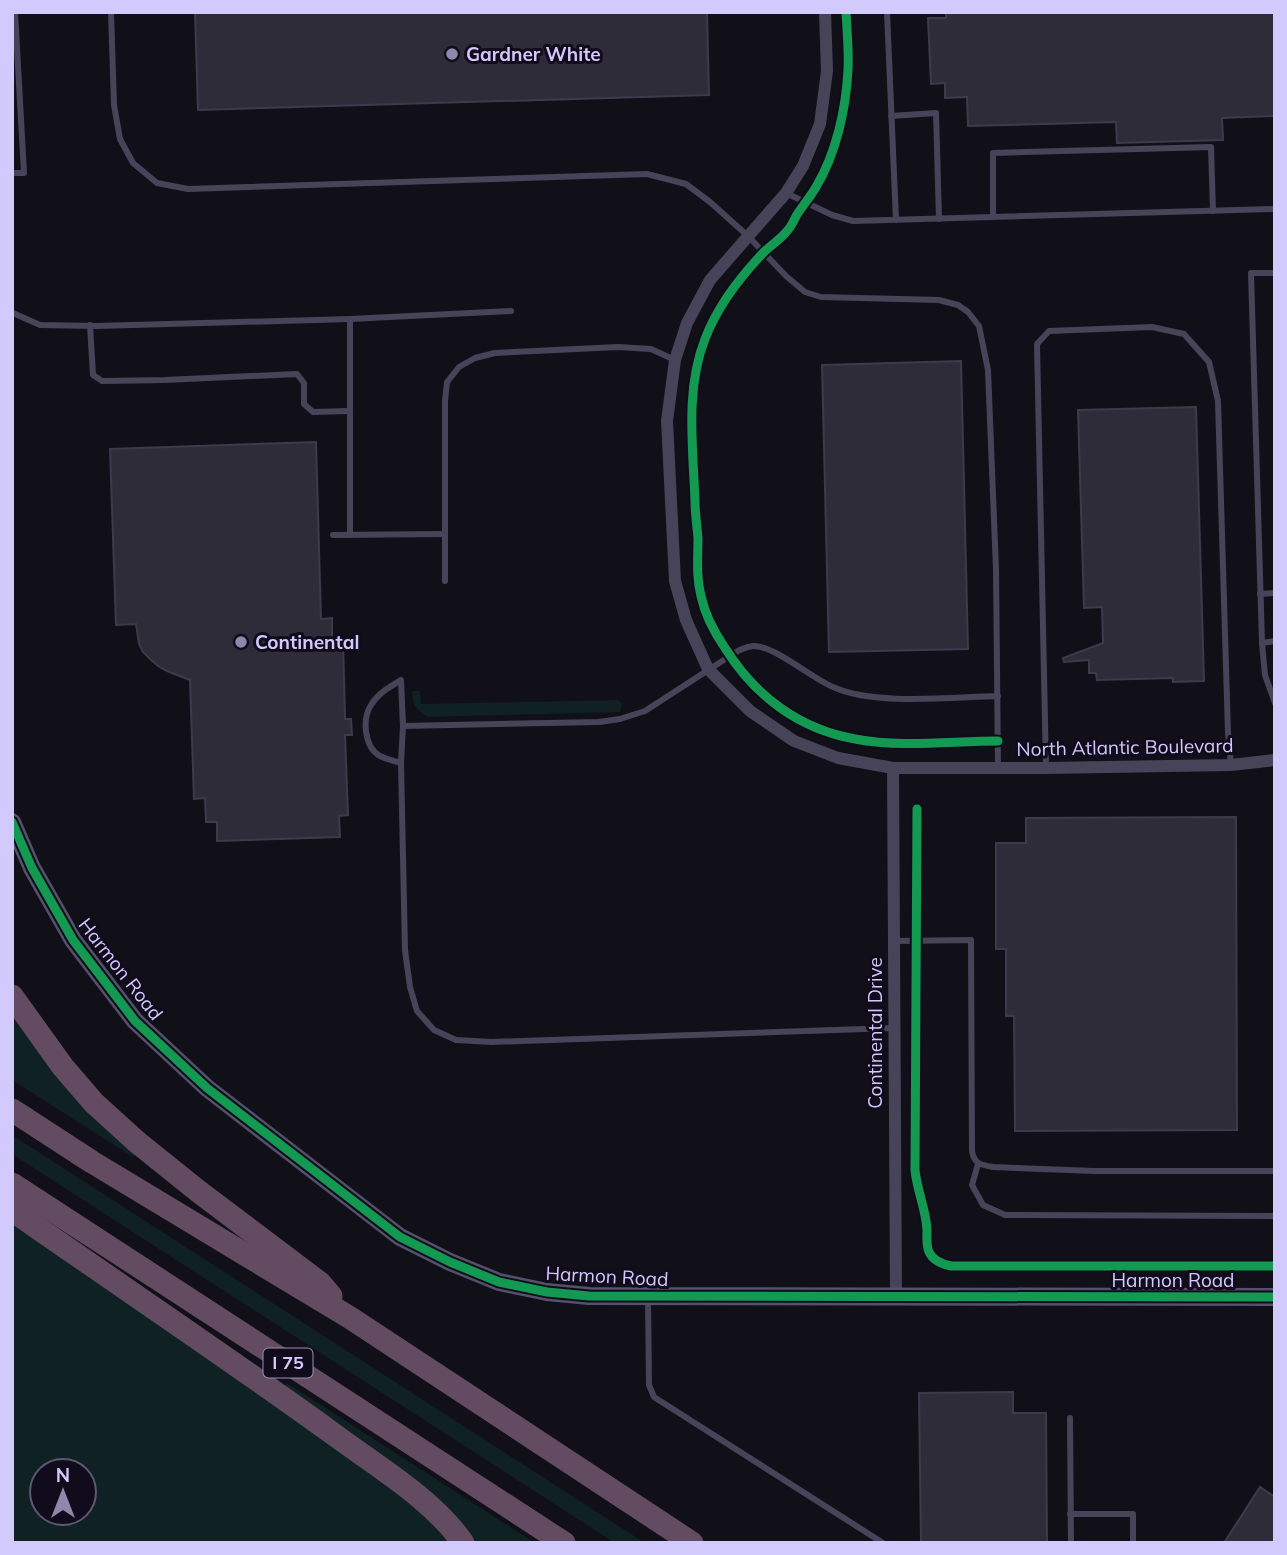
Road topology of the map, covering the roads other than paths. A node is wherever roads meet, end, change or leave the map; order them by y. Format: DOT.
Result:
graph roads {
  1 [pos="15,12"];
  2 [pos="111,12"];
  3 [pos="825,12"];
  4 [pos="887,12"];
  5 [pos="891,116"];
  6 [pos="12,173"];
  7 [pos="786,193"];
  8 [pos="1275,209"];
  9 [pos="1213,211"];
  10 [pos="993,217"];
  11 [pos="939,219"];
  12 [pos="896,220"];
  13 [pos="748,236"];
  14 [pos="1275,274"];
  15 [pos="511,311"];
  16 [pos="13,313"];
  17 [pos="350,320"];
  18 [pos="90,325"];
  19 [pos="675,360"];
  20 [pos="350,411"];
  21 [pos="445,534"];
  22 [pos="334,535"];
  23 [pos="350,535"];
  24 [pos="445,581"];
  25 [pos="1275,593"];
  26 [pos="1260,594"];
  27 [pos="1275,641"];
  28 [pos="1262,643"];
  29 [pos="708,669"];
  30 [pos="998,696"];
  31 [pos="1275,703"];
  32 [pos="403,726"];
  33 [pos="1275,760"];
  34 [pos="401,763"];
  35 [pos="1231,765"];
  36 [pos="893,768"];
  37 [pos="998,768"];
  38 [pos="1046,768"];
  39 [pos="12,822"];
  40 [pos="894,941"];
  41 [pos="12,996"];
  42 [pos="894,1028"];
  43 [pos="12,1110"];
  44 [pos="978,1164"];
  45 [pos="1275,1171"];
  46 [pos="12,1184"];
  47 [pos="12,1210"];
  48 [pos="1275,1216"];
  49 [pos="648,1297"];
  50 [pos="895,1297"];
  51 [pos="1275,1297"];
  52 [pos="349,1317"];
  53 [pos="1070,1418"];
  54 [pos="1070,1514"];
  55 [pos="463,1543"];
  56 [pos="564,1543"];
  57 [pos="692,1543"];
  58 [pos="883,1543"];
  59 [pos="1071,1543"];
  60 [pos="1133,1543"];
  1 -- 6 [label="lane"];
  2 -- 13 [label="lane"];
  3 -- 7 [label="street, North Atlantic Boulevard"];
  4 -- 5 [label="lane"];
  5 -- 11 [label="lane"];
  5 -- 12 [label="lane"];
  7 -- 12 [label="lane"];
  7 -- 13 [label="street, North Atlantic Boulevard"];
  8 -- 9 [label="lane"];
  9 -- 10 [label="lane"];
  9 -- 10 [label="lane"];
  10 -- 11 [label="lane"];
  11 -- 12 [label="lane"];
  13 -- 19 [label="street, North Atlantic Boulevard"];
  13 -- 30 [label="lane"];
  14 -- 26 [label="lane"];
  15 -- 17 [label="lane"];
  16 -- 18 [label="lane"];
  17 -- 18 [label="lane"];
  17 -- 20 [label="lane"];
  18 -- 20 [label="lane"];
  19 -- 21 [label="lane"];
  19 -- 29 [label="street, North Atlantic Boulevard"];
  20 -- 23 [label="lane"];
  21 -- 23 [label="lane"];
  21 -- 24 [label="lane"];
  22 -- 23 [label="lane"];
  25 -- 26 [label="lane"];
  26 -- 28 [label="lane"];
  27 -- 28 [label="lane"];
  28 -- 31 [label="lane"];
  29 -- 30 [label="lane"];
  29 -- 32 [label="lane"];
  29 -- 36 [label="street, North Atlantic Boulevard"];
  30 -- 37 [label="lane"];
  32 -- 34 [label="lane"];
  32 -- 34 [label="lane"];
  33 -- 35 [label="street, North Atlantic Boulevard"];
  34 -- 42 [label="lane"];
  35 -- 38 [label="street, North Atlantic Boulevard"];
  35 -- 38 [label="lane"];
  36 -- 37 [label="street, North Atlantic Boulevard"];
  36 -- 40 [label="street, Continental Drive"];
  37 -- 38 [label="street, North Atlantic Boulevard"];
  39 -- 49 [label="street, Harmon Road"];
  40 -- 42 [label="street, Continental Drive"];
  40 -- 44 [label="lane"];
  41 -- 52 [label="highway"];
  42 -- 50 [label="street, Continental Drive"];
  43 -- 52 [label="highway"];
  44 -- 45 [label="lane"];
  44 -- 48 [label="lane"];
  46 -- 56 [label="highway, I 75"];
  47 -- 55 [label="highway"];
  49 -- 50 [label="street, Harmon Road"];
  49 -- 58 [label="lane"];
  50 -- 51 [label="street, Harmon Road"];
  52 -- 57 [label="highway"];
  53 -- 54 [label="lane"];
  54 -- 59 [label="lane"];
  54 -- 60 [label="lane"];
}
